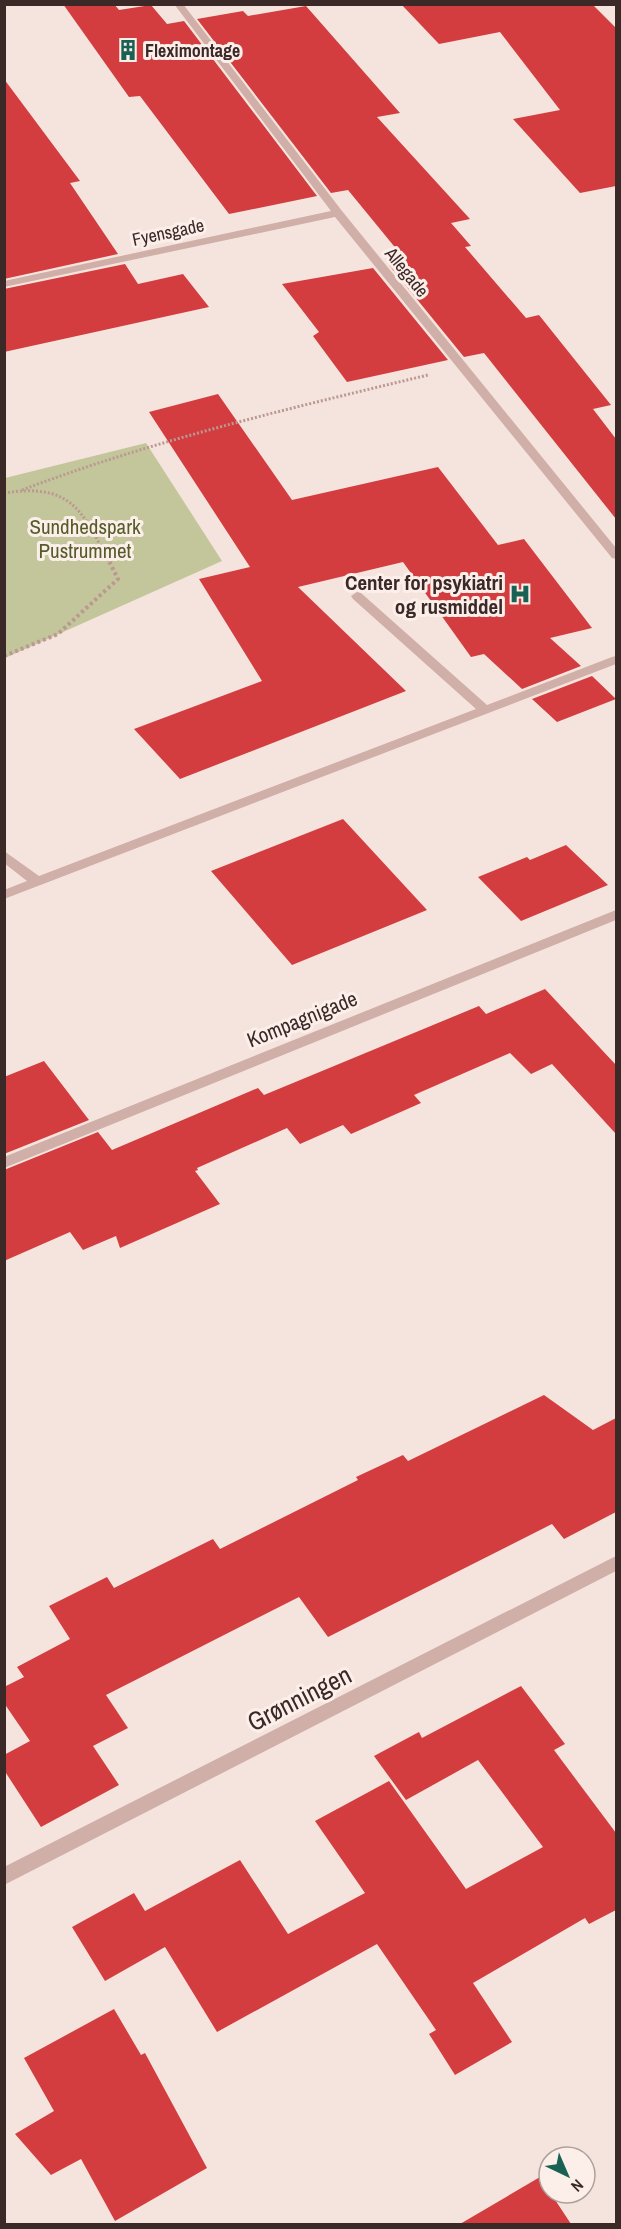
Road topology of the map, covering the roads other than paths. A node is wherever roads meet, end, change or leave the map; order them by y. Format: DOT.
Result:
graph roads {
  1 [pos="178,4"];
  2 [pos="338,213"];
  3 [pos="4,284"];
  4 [pos="616,555"];
  5 [pos="357,596"];
  6 [pos="616,660"];
  7 [pos="485,710"];
  8 [pos="4,855"];
  9 [pos="38,882"];
  10 [pos="4,896"];
  11 [pos="616,915"];
  12 [pos="4,1163"];
  13 [pos="616,1563"];
  14 [pos="4,1877"];
  1 -- 2 [label="street, Allegade"];
  2 -- 3 [label="street, Fyensgade"];
  2 -- 4 [label="street, Allegade"];
  5 -- 7 [label="street"];
  6 -- 7 [label="street"];
  7 -- 9 [label="street"];
  8 -- 9 [label="street"];
  9 -- 10 [label="street"];
  11 -- 12 [label="street, Kompagnigade"];
  13 -- 14 [label="street, Grønningen"];
}
